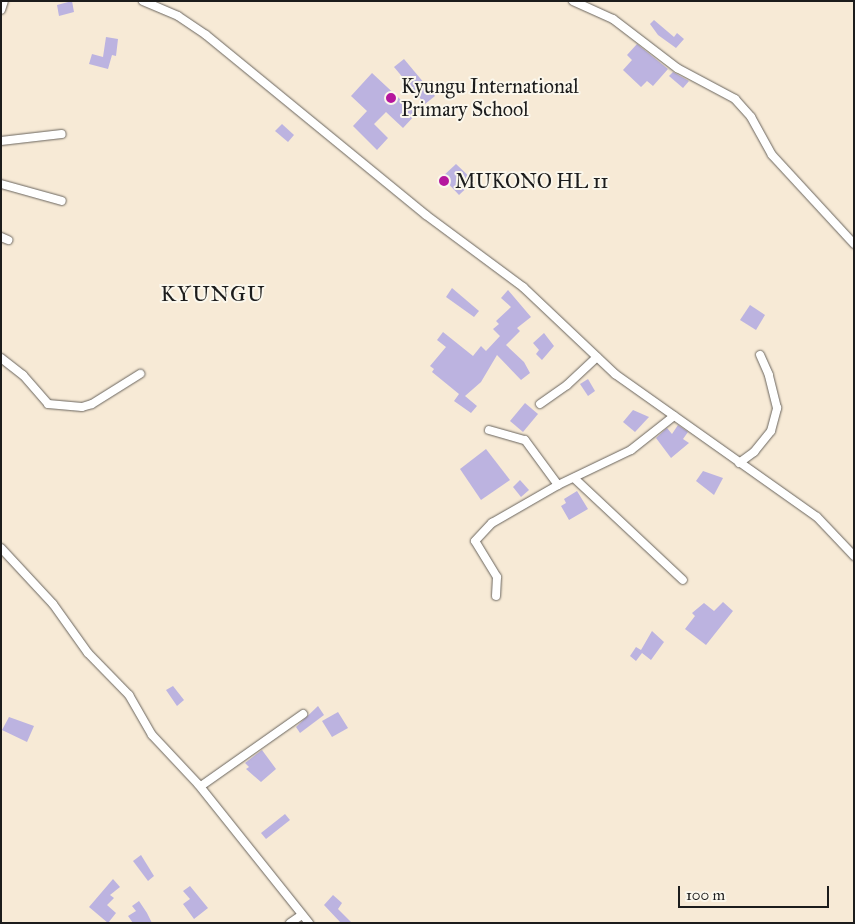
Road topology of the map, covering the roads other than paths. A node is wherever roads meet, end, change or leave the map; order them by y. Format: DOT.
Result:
graph roads {
  1 [pos="4,1"];
  2 [pos="142,1"];
  3 [pos="573,1"];
  4 [pos="1,10"];
  5 [pos="62,134"];
  6 [pos="1,141"];
  7 [pos="1,184"];
  8 [pos="62,201"];
  9 [pos="854,244"];
  10 [pos="760,355"];
  11 [pos="597,357"];
  12 [pos="1,358"];
  13 [pos="140,374"];
  14 [pos="540,404"];
  15 [pos="674,416"];
  16 [pos="489,430"];
  17 [pos="739,463"];
  18 [pos="574,478"];
  19 [pos="558,485"];
  20 [pos="1,548"];
  21 [pos="854,556"];
  22 [pos="683,580"];
  23 [pos="496,596"];
  24 [pos="303,714"];
  25 [pos="200,786"];
  26 [pos="302,915"];
  27 [pos="290,923"];
  28 [pos="309,923"];
  1 -- 4 [label="street"];
  2 -- 11 [label="street"];
  3 -- 9 [label="street"];
  5 -- 6 [label="street"];
  7 -- 8 [label="street"];
  10 -- 17 [label="street"];
  11 -- 14 [label="street"];
  11 -- 15 [label="street"];
  12 -- 13 [label="street"];
  15 -- 17 [label="street"];
  15 -- 18 [label="street"];
  16 -- 19 [label="street"];
  17 -- 21 [label="street"];
  18 -- 19 [label="street"];
  18 -- 22 [label="street"];
  19 -- 23 [label="street"];
  20 -- 25 [label="street"];
  24 -- 25 [label="street"];
  25 -- 26 [label="street"];
  26 -- 27 [label="street"];
  26 -- 28 [label="street"];
}
